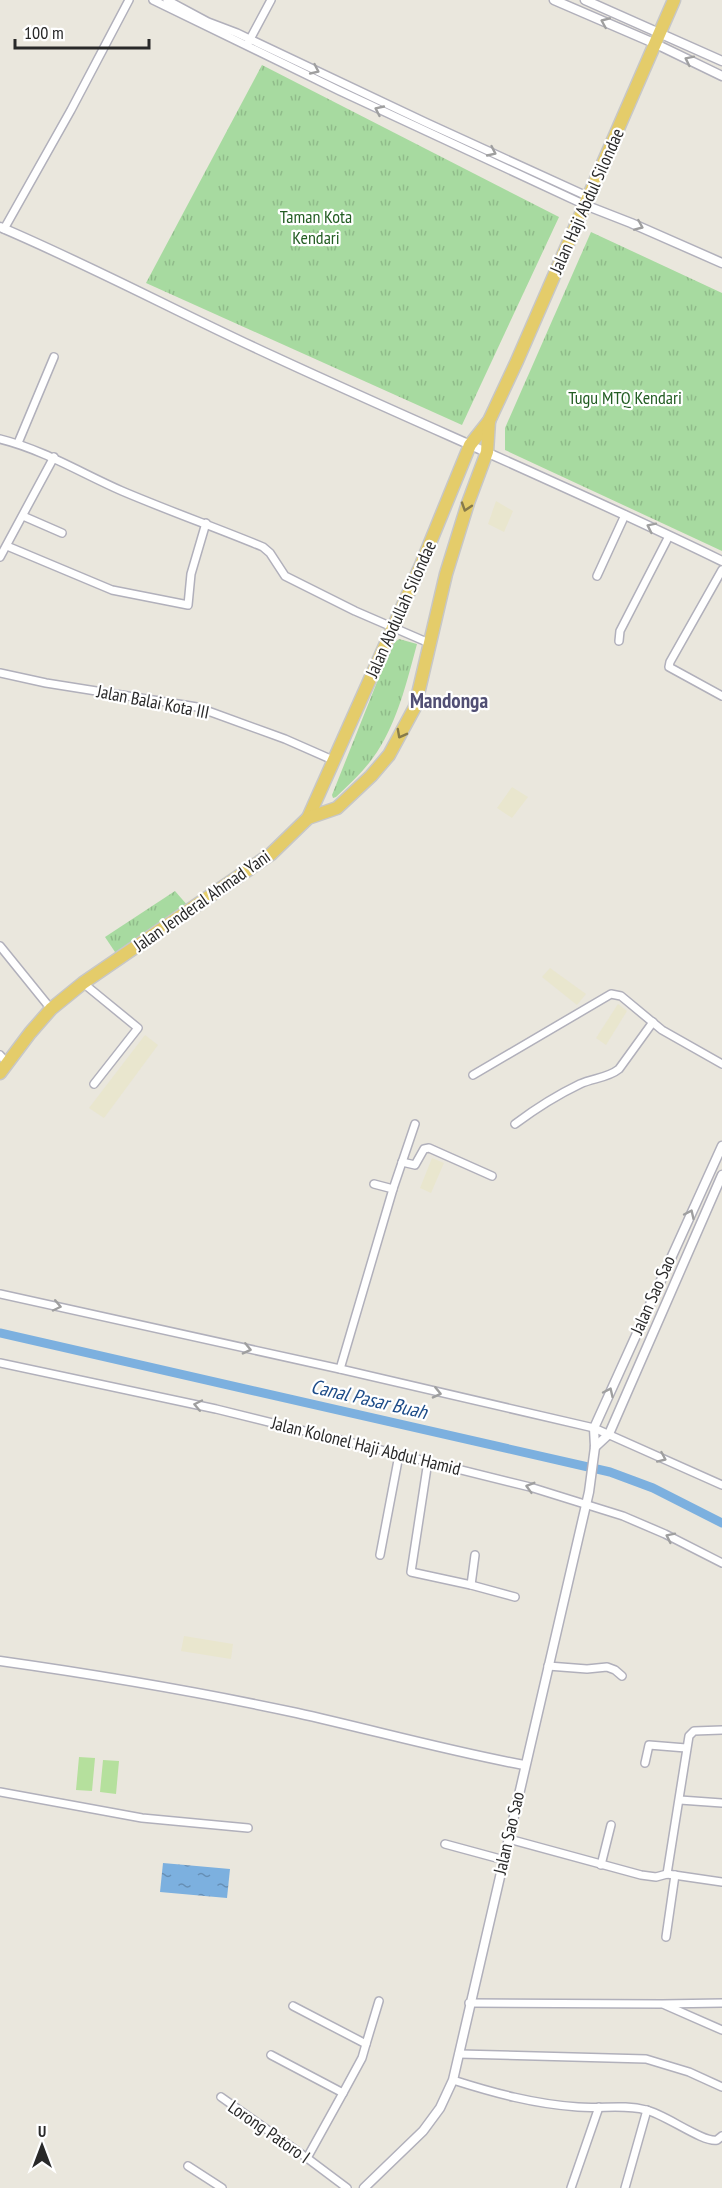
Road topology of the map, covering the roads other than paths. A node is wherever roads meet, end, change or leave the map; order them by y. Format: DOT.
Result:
graph roads {
  1 [pos="129,0"];
  2 [pos="153,0"];
  3 [pos="167,0"];
  4 [pos="271,0"];
  5 [pos="554,0"];
  6 [pos="585,0"];
  7 [pos="674,0"];
  8 [pos="658,39"];
  9 [pos="248,42"];
  10 [pos="722,61"];
  11 [pos="722,76"];
  12 [pos="587,201"];
  13 [pos="2,228"];
  14 [pos="722,263"];
  15 [pos="54,357"];
  16 [pos="496,402"];
  17 [pos="489,421"];
  18 [pos="0,439"];
  19 [pos="18,443"];
  20 [pos="470,445"];
  21 [pos="487,453"];
  22 [pos="54,457"];
  23 [pos="625,515"];
  24 [pos="23,516"];
  25 [pos="206,524"];
  26 [pos="62,533"];
  27 [pos="669,536"];
  28 [pos="7,546"];
  29 [pos="0,557"];
  30 [pos="722,561"];
  31 [pos="722,570"];
  32 [pos="597,576"];
  33 [pos="394,627"];
  34 [pos="619,640"];
  35 [pos="429,643"];
  36 [pos="0,673"];
  37 [pos="722,696"];
  38 [pos="335,761"];
  39 [pos="319,791"];
  40 [pos="337,808"];
  41 [pos="308,818"];
  42 [pos="0,946"];
  43 [pos="82,983"];
  44 [pos="51,1009"];
  45 [pos="653,1022"];
  46 [pos="2,1064"];
  47 [pos="722,1065"];
  48 [pos="473,1075"];
  49 [pos="94,1084"];
  50 [pos="415,1124"];
  51 [pos="515,1124"];
  52 [pos="722,1146"];
  53 [pos="402,1162"];
  54 [pos="722,1175"];
  55 [pos="492,1176"];
  56 [pos="375,1184"];
  57 [pos="393,1188"];
  58 [pos="0,1294"];
  59 [pos="0,1363"];
  60 [pos="340,1369"];
  61 [pos="594,1428"];
  62 [pos="609,1434"];
  63 [pos="596,1447"];
  64 [pos="399,1455"];
  65 [pos="428,1461"];
  66 [pos="722,1485"];
  67 [pos="586,1503"];
  68 [pos="380,1555"];
  69 [pos="475,1555"];
  70 [pos="722,1563"];
  71 [pos="471,1585"];
  72 [pos="515,1597"];
  73 [pos="0,1660"];
  74 [pos="548,1666"];
  75 [pos="622,1676"];
  76 [pos="722,1730"];
  77 [pos="686,1748"];
  78 [pos="645,1763"];
  79 [pos="524,1765"];
  80 [pos="0,1792"];
  81 [pos="680,1800"];
  82 [pos="722,1803"];
  83 [pos="611,1825"];
  84 [pos="248,1828"];
  85 [pos="509,1839"];
  86 [pos="445,1844"];
  87 [pos="504,1860"];
  88 [pos="601,1865"];
  89 [pos="671,1875"];
  90 [pos="722,1882"];
  91 [pos="666,1937"];
  92 [pos="379,2001"];
  93 [pos="469,2003"];
  94 [pos="722,2003"];
  95 [pos="662,2004"];
  96 [pos="293,2006"];
  97 [pos="722,2030"];
  98 [pos="366,2044"];
  99 [pos="459,2054"];
  100 [pos="271,2055"];
  101 [pos="453,2080"];
  102 [pos="722,2087"];
  103 [pos="343,2093"];
  104 [pos="221,2097"];
  105 [pos="599,2107"];
  106 [pos="647,2110"];
  107 [pos="722,2136"];
  108 [pos="307,2158"];
  109 [pos="188,2166"];
  110 [pos="222,2188"];
  111 [pos="347,2188"];
  112 [pos="364,2188"];
  113 [pos="571,2188"];
  114 [pos="625,2188"];
  1 -- 13 [label="street"];
  2 -- 9 [label="street"];
  3 -- 9 [label="street"];
  4 -- 9 [label="street"];
  8 -- 5 [label="street, one-way"];
  6 -- 8 [label="street"];
  7 -- 8 [label="highway, Jalan Haji Abdul Silondae"];
  8 -- 10 [label="street"];
  11 -- 8 [label="street, one-way"];
  8 -- 12 [label="highway, Jalan Haji Abdul Silondae"];
  9 -- 12 [label="street"];
  12 -- 14 [label="street, one-way"];
  12 -- 16 [label="highway, Jalan Haji Abdul Silondae"];
  13 -- 20 [label="street"];
  15 -- 19 [label="street"];
  16 -- 17 [label="highway, Jalan Abdullah Silondae"];
  17 -- 20 [label="highway, Jalan Abdullah Silondae"];
  17 -- 21 [label="highway, Jalan Jenderal Ahmad Yani"];
  18 -- 19 [label="street"];
  19 -- 22 [label="street"];
  20 -- 21 [label="street"];
  20 -- 33 [label="highway, Jalan Abdullah Silondae"];
  21 -- 23 [label="street"];
  21 -- 35 [label="highway, Jalan Jenderal Ahmad Yani, one-way"];
  22 -- 24 [label="street"];
  22 -- 25 [label="street"];
  27 -- 23 [label="street, one-way"];
  23 -- 32 [label="street"];
  24 -- 26 [label="street"];
  24 -- 28 [label="street"];
  25 -- 28 [label="street"];
  25 -- 33 [label="street"];
  27 -- 30 [label="street"];
  27 -- 34 [label="street"];
  28 -- 29 [label="street"];
  31 -- 37 [label="street"];
  33 -- 35 [label="street"];
  33 -- 38 [label="highway, Jalan Abdullah Silondae"];
  35 -- 40 [label="highway, Jalan Jenderal Ahmad Yani, one-way"];
  36 -- 38 [label="street, Jalan Balai Kota III"];
  38 -- 39 [label="highway, Jalan Abdullah Silondae"];
  39 -- 40 [label="highway"];
  39 -- 41 [label="highway, Jalan Abdullah Silondae"];
  40 -- 41 [label="highway, Jalan Jenderal Ahmad Yani"];
  41 -- 43 [label="highway, Jalan Jenderal Ahmad Yani"];
  42 -- 44 [label="street"];
  43 -- 44 [label="highway, Jalan Jenderal Ahmad Yani"];
  43 -- 49 [label="street"];
  44 -- 46 [label="highway, Jalan Jenderal Ahmad Yani"];
  45 -- 47 [label="street"];
  45 -- 48 [label="street"];
  45 -- 51 [label="street"];
  50 -- 53 [label="street"];
  61 -- 52 [label="street, Jalan Sao Sao, one-way"];
  53 -- 55 [label="street"];
  53 -- 57 [label="street"];
  54 -- 62 [label="street, Jalan Sao Sao"];
  56 -- 57 [label="street"];
  57 -- 60 [label="street"];
  58 -- 60 [label="street, one-way"];
  64 -- 59 [label="street, Jalan Kolonel Haji Abdul Hamid, one-way"];
  60 -- 61 [label="street, one-way"];
  61 -- 62 [label="street"];
  61 -- 63 [label="street, Jalan Sao Sao"];
  62 -- 63 [label="street, Jalan Sao Sao"];
  62 -- 66 [label="street, one-way"];
  63 -- 67 [label="street, Jalan Sao Sao"];
  64 -- 65 [label="street, Jalan Kolonel Haji Abdul Hamid"];
  64 -- 68 [label="street"];
  67 -- 65 [label="street, Jalan Kolonel Haji Abdul Hamid, one-way"];
  65 -- 71 [label="street"];
  70 -- 67 [label="street, Jalan Kolonel Haji Abdul Hamid, one-way"];
  67 -- 74 [label="street, Jalan Sao Sao"];
  69 -- 71 [label="street"];
  71 -- 72 [label="street"];
  73 -- 79 [label="street"];
  74 -- 75 [label="street"];
  74 -- 79 [label="street, Jalan Sao Sao"];
  76 -- 77 [label="street"];
  77 -- 78 [label="street"];
  77 -- 81 [label="street"];
  79 -- 85 [label="street, Jalan Sao Sao"];
  80 -- 84 [label="street"];
  81 -- 82 [label="street"];
  81 -- 89 [label="street"];
  83 -- 88 [label="street"];
  85 -- 87 [label="street, Jalan Sao Sao"];
  85 -- 88 [label="street"];
  86 -- 87 [label="street"];
  87 -- 93 [label="street, Jalan Sao Sao"];
  88 -- 89 [label="street"];
  89 -- 90 [label="street"];
  89 -- 91 [label="street"];
  92 -- 98 [label="street"];
  93 -- 95 [label="street"];
  93 -- 99 [label="street, Jalan Sao Sao"];
  94 -- 95 [label="street"];
  95 -- 97 [label="street"];
  96 -- 98 [label="street"];
  98 -- 103 [label="street"];
  99 -- 101 [label="street, Jalan Sao Sao"];
  99 -- 102 [label="street"];
  100 -- 103 [label="street"];
  101 -- 105 [label="street"];
  101 -- 112 [label="street, Jalan Sao Sao"];
  103 -- 108 [label="street"];
  104 -- 108 [label="street, Lorong Patoro I"];
  105 -- 106 [label="street"];
  105 -- 113 [label="street"];
  106 -- 107 [label="street"];
  106 -- 114 [label="street"];
  108 -- 111 [label="street, Lorong Patoro I"];
  109 -- 110 [label="street"];
}
